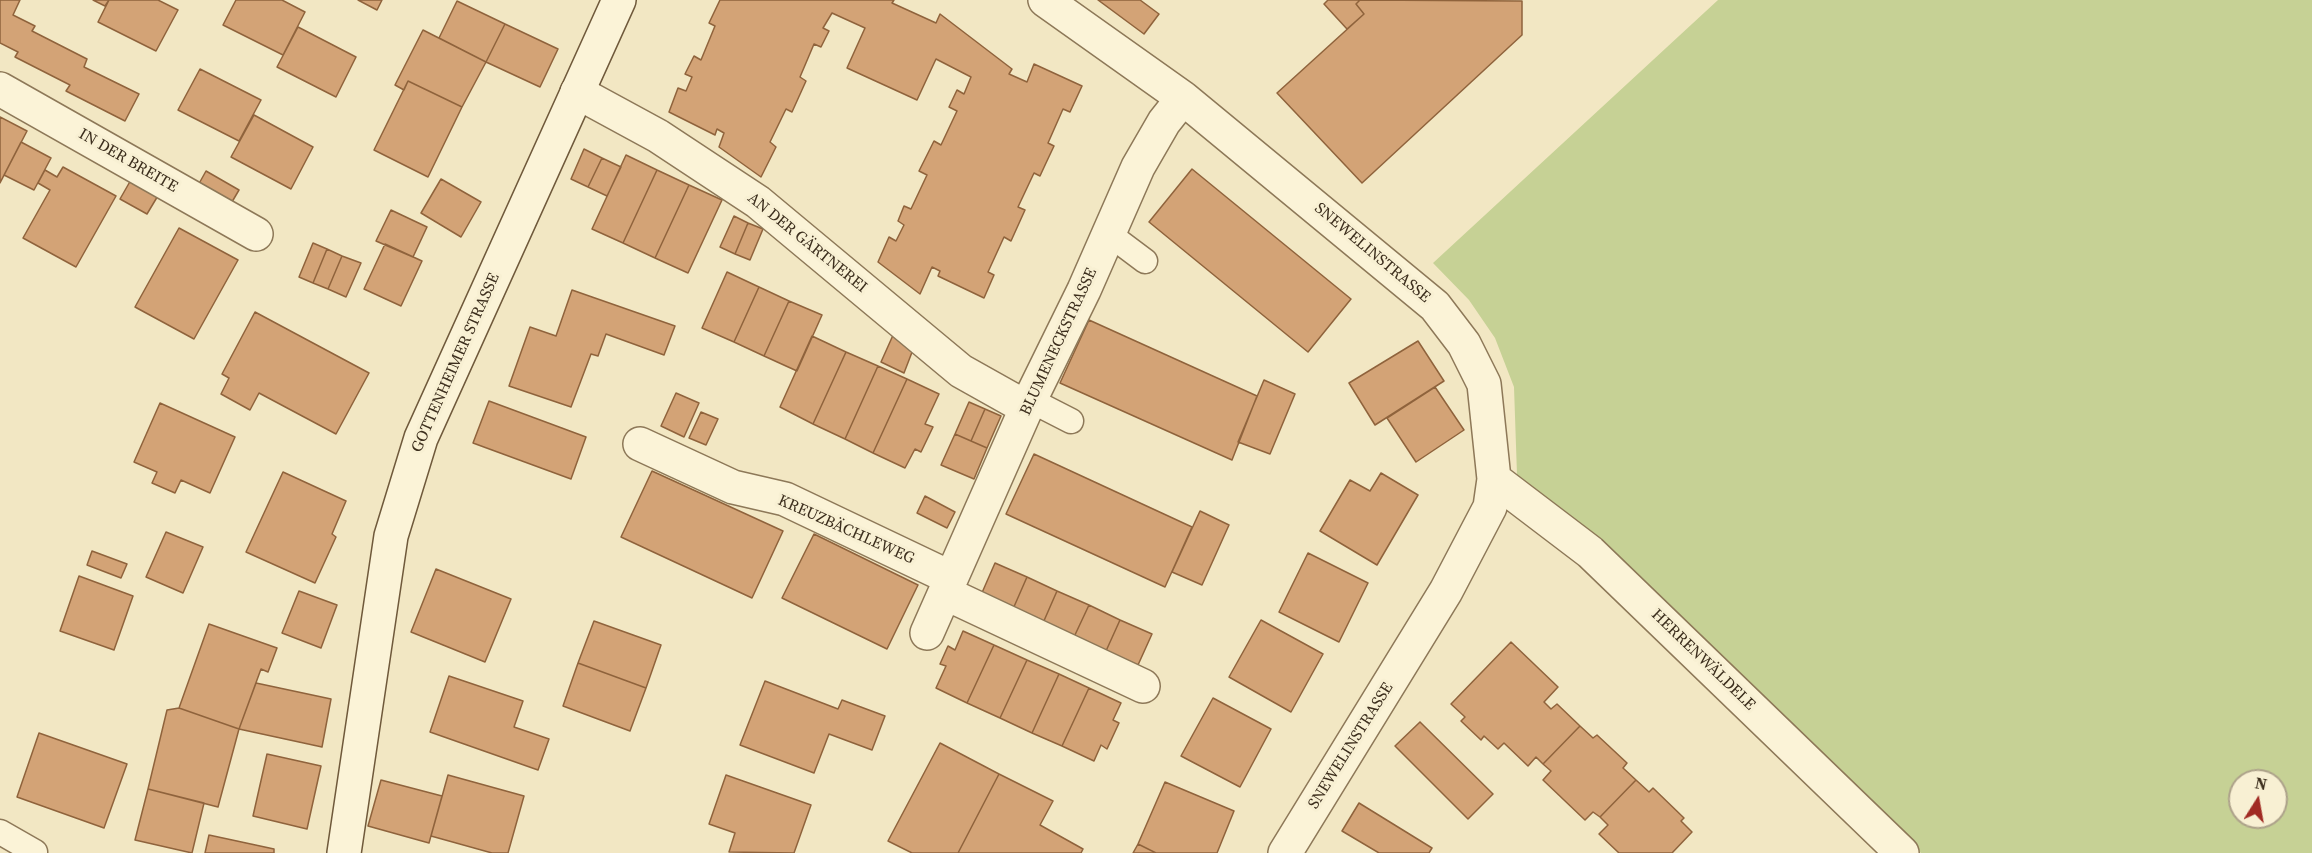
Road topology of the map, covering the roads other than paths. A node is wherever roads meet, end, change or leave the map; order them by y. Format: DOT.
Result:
graph roads {
  1 [pos="619,0"];
  2 [pos="1045,0"];
  3 [pos="0,89"];
  4 [pos="577,92"];
  5 [pos="1183,98"];
  6 [pos="256,234"];
  7 [pos="1109,234"];
  8 [pos="1145,261"];
  9 [pos="1028,404"];
  10 [pos="1071,421"];
  11 [pos="640,444"];
  12 [pos="1494,479"];
  13 [pos="948,585"];
  14 [pos="927,633"];
  15 [pos="1143,686"];
  16 [pos="0,832"];
  17 [pos="35,852"];
  18 [pos="344,853"];
  19 [pos="1285,853"];
  20 [pos="1902,853"];
  1 -- 4 [label="street, GOTTENHEIMER STRASSE"];
  2 -- 5 [label="street, SNEWELINSTRASSE"];
  3 -- 6 [label="street, IN DER BREITE"];
  4 -- 9 [label="street, AN DER GÄRTNEREI"];
  4 -- 18 [label="street, GOTTENHEIMER STRASSE"];
  5 -- 7 [label="street, BLUMENECKSTRASSE"];
  5 -- 12 [label="street, SNEWELINSTRASSE"];
  7 -- 8 [label="lane"];
  7 -- 9 [label="street, BLUMENECKSTRASSE"];
  9 -- 10 [label="lane"];
  9 -- 13 [label="street, BLUMENECKSTRASSE"];
  11 -- 13 [label="street, KREUZBÄCHLEWEG"];
  12 -- 19 [label="street, SNEWELINSTRASSE"];
  12 -- 20 [label="street, HERRENWÄLDELE"];
  13 -- 14 [label="street, BLUMENECKSTRASSE"];
  13 -- 15 [label="street"];
  16 -- 17 [label="lane"];
}
